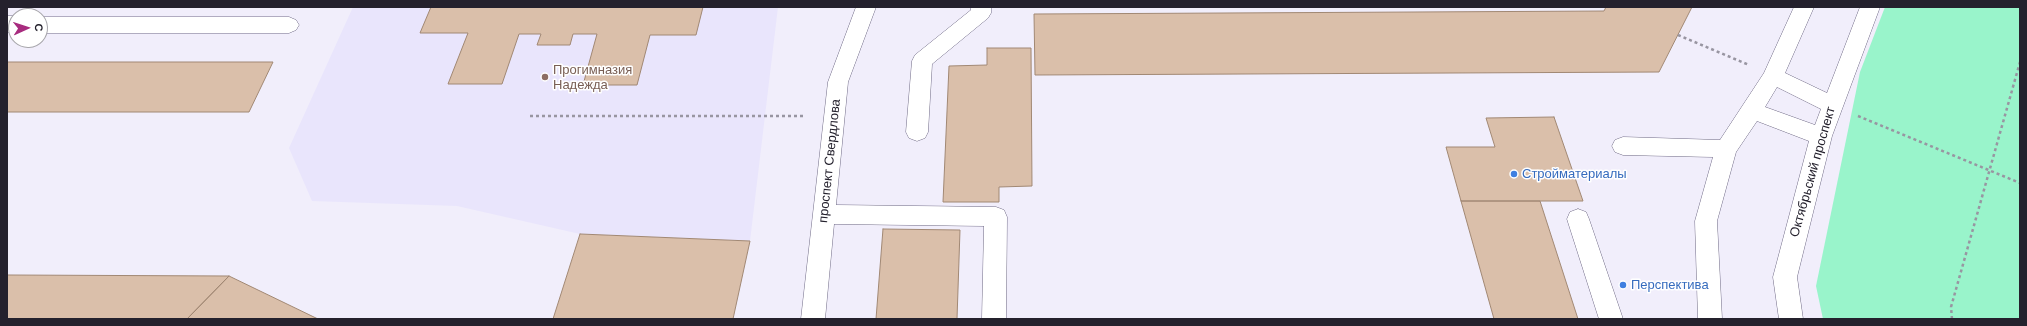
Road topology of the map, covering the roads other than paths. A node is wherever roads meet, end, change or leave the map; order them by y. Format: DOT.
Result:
graph roads {
  1 [pos="866,7"];
  2 [pos="981,7"];
  3 [pos="1804,7"];
  4 [pos="1870,7"];
  5 [pos="48,25"];
  6 [pos="289,25"];
  7 [pos="1773,76"];
  8 [pos="1832,105"];
  9 [pos="1752,111"];
  10 [pos="917,132"];
  11 [pos="1821,136"];
  12 [pos="1623,146"];
  13 [pos="1726,149"];
  14 [pos="824,214"];
  15 [pos="1578,219"];
  16 [pos="813,319"];
  17 [pos="994,319"];
  18 [pos="1611,319"];
  19 [pos="1710,319"];
  20 [pos="1791,319"];
  1 -- 14 [label="street, проспект Свердлова"];
  2 -- 10 [label="street"];
  3 -- 7 [label="street"];
  4 -- 8 [label="street, Октябрьский проспект"];
  5 -- 6 [label="street"];
  7 -- 8 [label="street"];
  7 -- 9 [label="street"];
  8 -- 11 [label="street, Октябрьский проспект"];
  9 -- 11 [label="street"];
  9 -- 13 [label="street"];
  11 -- 20 [label="street, Октябрьский проспект"];
  12 -- 13 [label="street"];
  13 -- 19 [label="street"];
  14 -- 16 [label="street, проспект Свердлова"];
  14 -- 17 [label="street"];
  15 -- 18 [label="street"];
}
